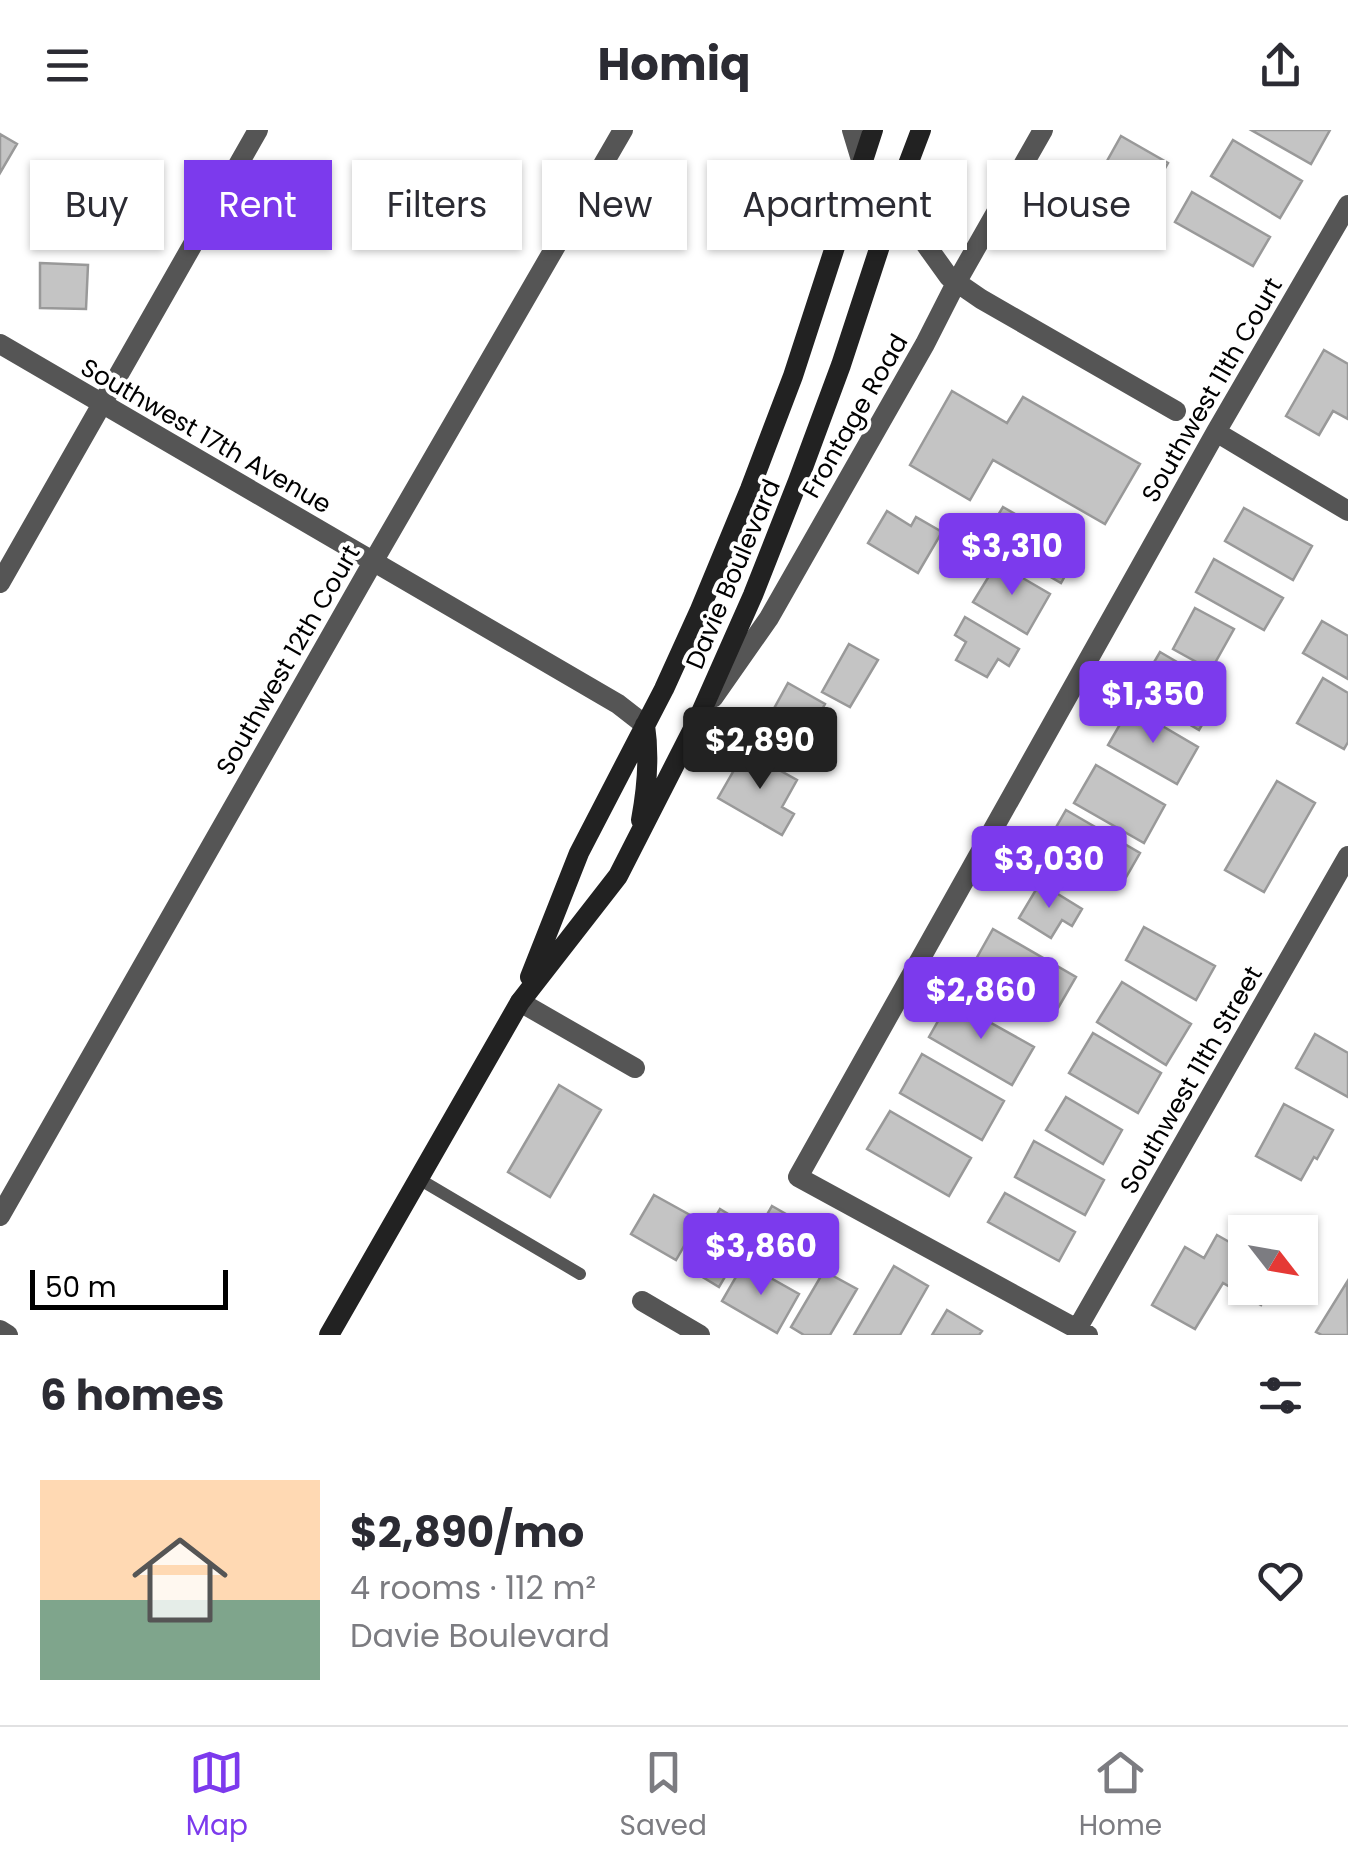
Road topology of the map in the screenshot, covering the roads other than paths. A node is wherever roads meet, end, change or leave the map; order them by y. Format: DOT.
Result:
graph roads {
  1 [pos="258,130"];
  2 [pos="624,130"];
  3 [pos="852,130"];
  4 [pos="873,130"];
  5 [pos="922,130"];
  6 [pos="1043,130"];
  7 [pos="861,160"];
  8 [pos="863,160"];
  9 [pos="910,160"];
  10 [pos="1348,205"];
  11 [pos="834,250"];
  12 [pos="878,250"];
  13 [pos="929,250"];
  14 [pos="956,283"];
  15 [pos="0,344"];
  16 [pos="101,404"];
  17 [pos="1176,411"];
  18 [pos="1216,432"];
  19 [pos="1348,511"];
  20 [pos="372,562"];
  21 [pos="0,583"];
  22 [pos="698,719"];
  23 [pos="645,725"];
  24 [pos="637,841"];
  25 [pos="1348,856"];
  26 [pos="520,1002"];
  27 [pos="636,1068"];
  28 [pos="419,1178"];
  29 [pos="0,1216"];
  30 [pos="580,1274"];
  31 [pos="642,1302"];
  32 [pos="0,1330"];
  33 [pos="1083,1332"];
  34 [pos="8,1335"];
  35 [pos="329,1335"];
  36 [pos="700,1335"];
  1 -- 16 [label="street"];
  2 -- 20 [label="street, Southwest 12th Court"];
  3 -- 7 [label="street"];
  4 -- 8 [label="main road, Davie Boulevard"];
  5 -- 9 [label="main road, Davie Boulevard"];
  6 -- 14 [label="street, Frontage Road"];
  10 -- 18 [label="street, Southwest 11th Court"];
  11 -- 23 [label="main road, Davie Boulevard"];
  12 -- 22 [label="main road, Davie Boulevard"];
  13 -- 14 [label="street"];
  14 -- 17 [label="street"];
  14 -- 22 [label="street, Frontage Road"];
  15 -- 16 [label="street, Southwest 17th Avenue"];
  16 -- 20 [label="street, Southwest 17th Avenue"];
  16 -- 21 [label="street"];
  18 -- 19 [label="street"];
  18 -- 33 [label="street, Southwest 11th Court"];
  20 -- 23 [label="street, Southwest 17th Avenue"];
  20 -- 29 [label="street, Southwest 12th Court"];
  22 -- 24 [label="main road, Davie Boulevard"];
  23 -- 24 [label="main road"];
  23 -- 26 [label="main road, Davie Boulevard"];
  24 -- 26 [label="main road, Davie Boulevard"];
  25 -- 33 [label="street, Southwest 11th Street"];
  26 -- 27 [label="street"];
  26 -- 28 [label="main road, Davie Boulevard"];
  28 -- 30 [label="lane"];
  28 -- 35 [label="main road, Davie Boulevard"];
  31 -- 36 [label="street"];
  32 -- 34 [label="street"];
}
